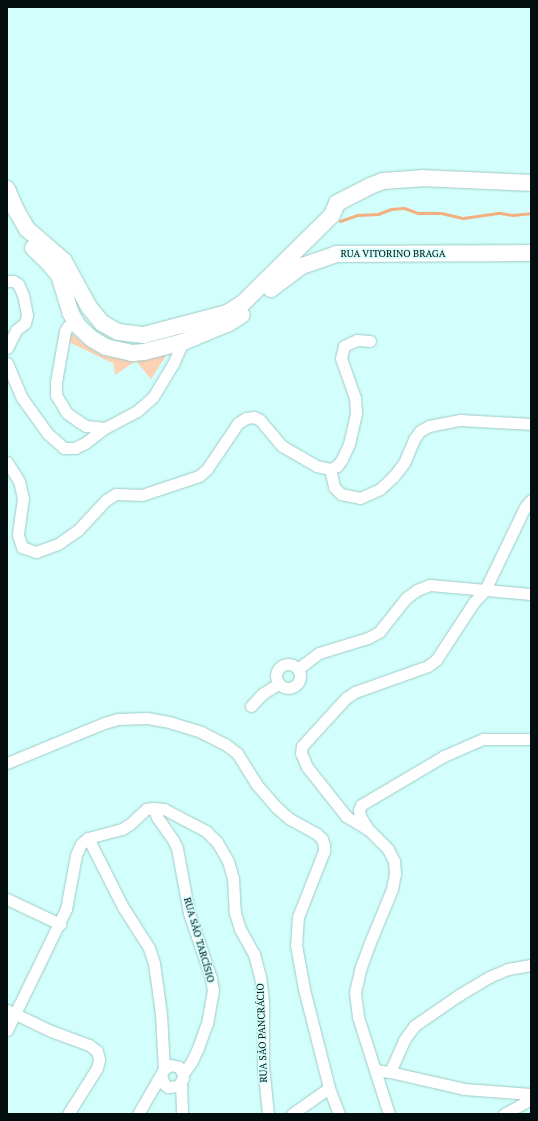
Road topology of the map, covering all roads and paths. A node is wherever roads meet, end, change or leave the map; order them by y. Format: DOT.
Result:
graph roads {
  1 [pos="531,183"];
  2 [pos="7,189"];
  3 [pos="7,215"];
  4 [pos="531,253"];
  5 [pos="8,281"];
  6 [pos="76,322"];
  7 [pos="102,324"];
  8 [pos="370,341"];
  9 [pos="183,342"];
  10 [pos="7,348"];
  11 [pos="7,363"];
  12 [pos="531,424"];
  13 [pos="105,428"];
  14 [pos="7,462"];
  15 [pos="330,469"];
  16 [pos="531,500"];
  17 [pos="485,590"];
  18 [pos="531,594"];
  19 [pos="299,668"];
  20 [pos="278,684"];
  21 [pos="251,706"];
  22 [pos="531,739"];
  23 [pos="7,763"];
  24 [pos="152,808"];
  25 [pos="368,830"];
  26 [pos="88,838"];
  27 [pos="7,899"];
  28 [pos="60,924"];
  29 [pos="531,965"];
  30 [pos="11,1012"];
  31 [pos="7,1030"];
  32 [pos="375,1070"];
  33 [pos="162,1072"];
  34 [pos="390,1072"];
  35 [pos="182,1078"];
  36 [pos="329,1088"];
  37 [pos="531,1094"];
  38 [pos="531,1099"];
  39 [pos="385,1113"];
  40 [pos="68,1114"];
  41 [pos="138,1114"];
  42 [pos="182,1114"];
  43 [pos="268,1114"];
  44 [pos="292,1114"];
  45 [pos="340,1114"];
  46 [pos="504,1114"];
  1 -- 7 [label="main road"];
  2 -- 7 [label="main road"];
  3 -- 6 [label="main road, RUA VITORINO BRAGA"];
  4 -- 9 [label="main road, RUA VITORINO BRAGA"];
  5 -- 10 [label="street"];
  6 -- 7 [label="main road"];
  6 -- 9 [label="main road, RUA VITORINO BRAGA"];
  6 -- 13 [label="street"];
  8 -- 15 [label="street"];
  9 -- 13 [label="street"];
  11 -- 13 [label="street"];
  12 -- 15 [label="street"];
  14 -- 15 [label="street"];
  16 -- 17 [label="street"];
  17 -- 18 [label="street"];
  17 -- 19 [label="street"];
  17 -- 25 [label="street"];
  19 -- 20 [label="street"];
  19 -- 20 [label="street"];
  20 -- 21 [label="street"];
  22 -- 25 [label="street"];
  23 -- 36 [label="street"];
  24 -- 26 [label="street"];
  24 -- 35 [label="street, RUA SÃO TARCÍSIO"];
  24 -- 43 [label="street, RUA SÃO PANCRÁCIO"];
  25 -- 32 [label="street"];
  26 -- 28 [label="street"];
  26 -- 33 [label="street"];
  27 -- 28 [label="street"];
  28 -- 30 [label="street"];
  29 -- 34 [label="street"];
  30 -- 31 [label="street"];
  30 -- 40 [label="street"];
  32 -- 34 [label="street"];
  32 -- 39 [label="street"];
  33 -- 35 [label="street"];
  33 -- 35 [label="street"];
  33 -- 41 [label="street"];
  34 -- 37 [label="street"];
  35 -- 42 [label="street"];
  36 -- 44 [label="street"];
  36 -- 45 [label="street"];
  38 -- 46 [label="street"];
}
